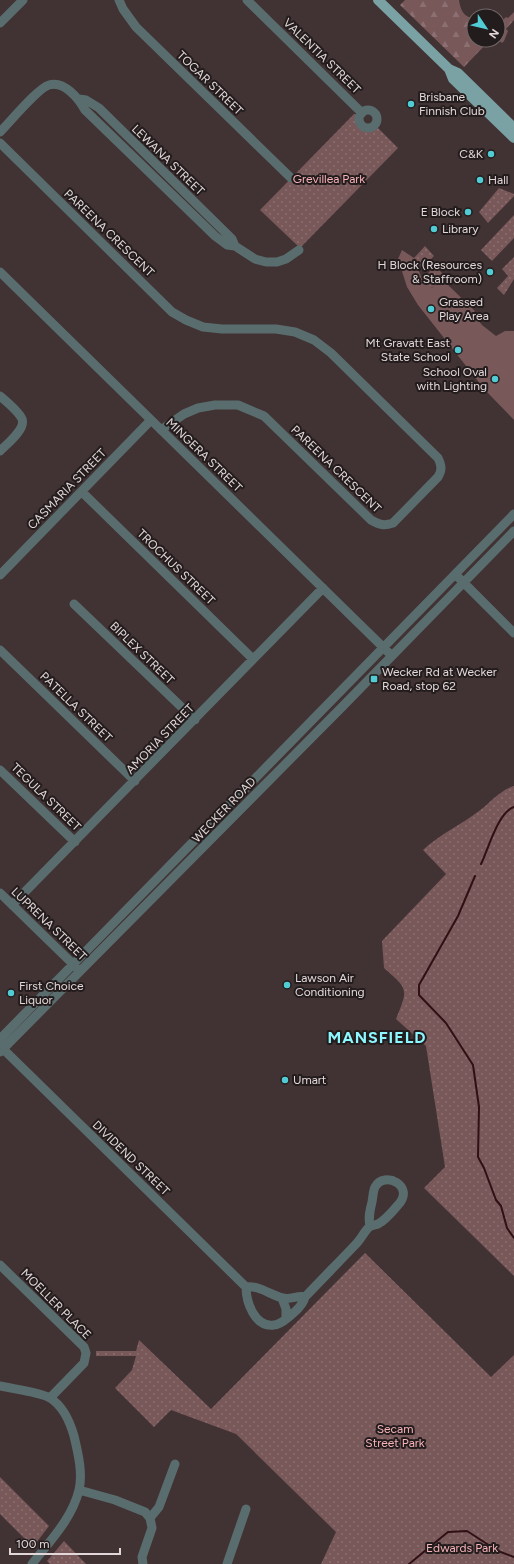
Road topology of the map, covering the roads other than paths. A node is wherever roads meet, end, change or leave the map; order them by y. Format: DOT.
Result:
graph roads {
  1 [pos="22,0"];
  2 [pos="119,0"];
  3 [pos="247,0"];
  4 [pos="378,0"];
  5 [pos="0,23"];
  6 [pos="449,69"];
  7 [pos="362,113"];
  8 [pos="514,128"];
  9 [pos="0,132"];
  10 [pos="514,138"];
  11 [pos="0,143"];
  12 [pos="291,178"];
  13 [pos="299,250"];
  14 [pos="0,272"];
  15 [pos="0,396"];
  16 [pos="151,420"];
  17 [pos="161,430"];
  18 [pos="0,451"];
  19 [pos="82,492"];
  20 [pos="514,514"];
  21 [pos="514,531"];
  22 [pos="455,574"];
  23 [pos="0,575"];
  24 [pos="463,582"];
  25 [pos="323,588"];
  26 [pos="74,604"];
  27 [pos="514,633"];
  28 [pos="383,648"];
  29 [pos="0,650"];
  30 [pos="391,656"];
  31 [pos="254,659"];
  32 [pos="194,720"];
  33 [pos="0,770"];
  34 [pos="135,781"];
  35 [pos="246,788"];
  36 [pos="254,796"];
  37 [pos="194,841"];
  38 [pos="75,842"];
  39 [pos="203,848"];
  40 [pos="0,893"];
  41 [pos="12,905"];
  42 [pos="73,964"];
  43 [pos="81,972"];
  44 [pos="0,1039"];
  45 [pos="1,1049"];
  46 [pos="370,1226"];
  47 [pos="0,1265"];
  48 [pos="246,1287"];
  49 [pos="305,1297"];
  50 [pos="282,1298"];
  51 [pos="286,1319"];
  52 [pos="0,1386"];
  53 [pos="50,1398"];
  54 [pos="175,1464"];
  55 [pos="79,1490"];
  56 [pos="246,1509"];
  57 [pos="150,1518"];
  58 [pos="32,1564"];
  59 [pos="143,1564"];
  60 [pos="227,1564"];
  1 -- 5 [label="street"];
  2 -- 12 [label="street, TOGAR STREET"];
  3 -- 7 [label="street, VALENTIA STREET"];
  4 -- 6 [label="main road"];
  6 -- 8 [label="main road"];
  6 -- 10 [label="main road"];
  9 -- 13 [label="street, LEWANA STREET"];
  11 -- 17 [label="street, PAREENA CRESCENT"];
  14 -- 16 [label="street, MINGERA STREET"];
  15 -- 18 [label="street"];
  16 -- 17 [label="street, MINGERA STREET"];
  16 -- 19 [label="street, CASMARIA STREET"];
  17 -- 25 [label="street, MINGERA STREET"];
  19 -- 23 [label="street, CASMARIA STREET"];
  19 -- 31 [label="street, TROCHUS STREET"];
  20 -- 22 [label="street, WECKER ROAD"];
  21 -- 24 [label="street, WECKER ROAD"];
  22 -- 24 [label="street"];
  22 -- 28 [label="street, WECKER ROAD"];
  24 -- 27 [label="street"];
  24 -- 30 [label="street, WECKER ROAD"];
  25 -- 28 [label="street, MINGERA STREET"];
  25 -- 31 [label="street, AMORIA STREET"];
  26 -- 32 [label="street, BIPLEX STREET"];
  28 -- 30 [label="street, MINGERA STREET"];
  28 -- 35 [label="street, WECKER ROAD"];
  29 -- 34 [label="street, PATELLA STREET"];
  30 -- 36 [label="street, WECKER ROAD"];
  31 -- 32 [label="street, AMORIA STREET"];
  32 -- 34 [label="street, AMORIA STREET"];
  33 -- 38 [label="street, TEGULA STREET"];
  34 -- 38 [label="street, AMORIA STREET"];
  35 -- 36 [label="street"];
  35 -- 37 [label="street, WECKER ROAD"];
  36 -- 39 [label="street, WECKER ROAD"];
  37 -- 39 [label="street"];
  37 -- 42 [label="street, WECKER ROAD"];
  38 -- 41 [label="street, AMORIA STREET"];
  39 -- 43 [label="street, WECKER ROAD"];
  40 -- 41 [label="street, LUPRENA STREET"];
  41 -- 42 [label="street, LUPRENA STREET"];
  42 -- 43 [label="street, LUPRENA STREET"];
  42 -- 44 [label="street, WECKER ROAD"];
  43 -- 45 [label="street, WECKER ROAD"];
  45 -- 48 [label="street, DIVIDEND STREET"];
  46 -- 46 [label="street"];
  46 -- 49 [label="street"];
  47 -- 53 [label="street, MOELLER PLACE"];
  48 -- 50 [label="street"];
  48 -- 51 [label="street"];
  49 -- 50 [label="street"];
  49 -- 51 [label="street"];
  50 -- 51 [label="street"];
  52 -- 53 [label="street"];
  53 -- 55 [label="street"];
  54 -- 57 [label="street"];
  55 -- 57 [label="street"];
  55 -- 58 [label="street"];
  56 -- 60 [label="street"];
  57 -- 59 [label="street"];
}
